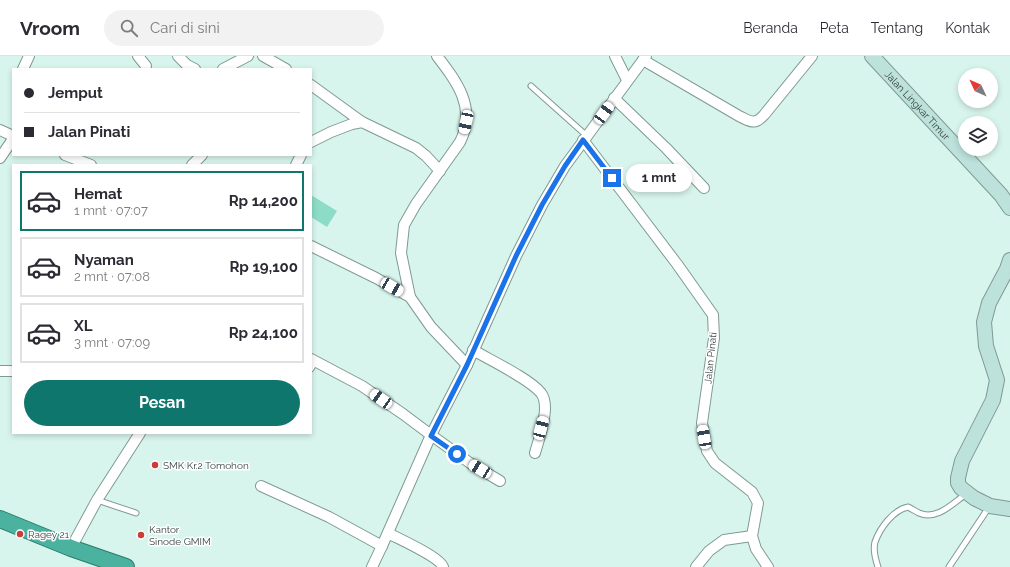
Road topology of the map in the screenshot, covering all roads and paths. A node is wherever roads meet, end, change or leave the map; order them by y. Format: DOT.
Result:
graph roads {
  1 [pos="29,56"];
  2 [pos="138,56"];
  3 [pos="178,56"];
  4 [pos="248,56"];
  5 [pos="263,56"];
  6 [pos="436,56"];
  7 [pos="615,56"];
  8 [pos="812,56"];
  9 [pos="872,56"];
  10 [pos="644,58"];
  11 [pos="146,66"];
  12 [pos="23,68"];
  13 [pos="193,68"];
  14 [pos="225,68"];
  15 [pos="284,68"];
  16 [pos="627,80"];
  17 [pos="312,86"];
  18 [pos="531,86"];
  19 [pos="614,98"];
  20 [pos="362,122"];
  21 [pos="0,130"];
  22 [pos="12,137"];
  23 [pos="585,138"];
  24 [pos="12,140"];
  25 [pos="312,141"];
  26 [pos="68,156"];
  27 [pos="201,156"];
  28 [pos="0,158"];
  29 [pos="88,164"];
  30 [pos="193,164"];
  31 [pos="440,171"];
  32 [pos="704,188"];
  33 [pos="1010,208"];
  34 [pos="312,246"];
  35 [pos="1010,260"];
  36 [pos="410,297"];
  37 [pos="473,350"];
  38 [pos="313,363"];
  39 [pos="467,365"];
  40 [pos="0,371"];
  41 [pos="12,371"];
  42 [pos="139,434"];
  43 [pos="431,436"];
  44 [pos="535,453"];
  45 [pos="500,481"];
  46 [pos="261,486"];
  47 [pos="967,493"];
  48 [pos="97,500"];
  49 [pos="990,506"];
  50 [pos="1010,509"];
  51 [pos="136,513"];
  52 [pos="0,519"];
  53 [pos="388,533"];
  54 [pos="752,536"];
  55 [pos="382,546"];
  56 [pos="71,548"];
  57 [pos="117,565"];
  58 [pos="372,567"];
  59 [pos="443,567"];
  60 [pos="696,567"];
  61 [pos="768,567"];
  62 [pos="878,567"];
  63 [pos="949,567"];
  1 -- 12 [label="street"];
  2 -- 11 [label="street"];
  3 -- 13 [label="street"];
  4 -- 14 [label="street"];
  5 -- 15 [label="street"];
  6 -- 31 [label="street"];
  7 -- 16 [label="street"];
  8 -- 10 [label="street"];
  9 -- 33 [label="main road, Jalan Lingkar Timur"];
  10 -- 16 [label="street"];
  16 -- 19 [label="street"];
  17 -- 20 [label="street"];
  18 -- 23 [label="lane"];
  19 -- 23 [label="street"];
  19 -- 32 [label="street"];
  20 -- 25 [label="street"];
  20 -- 31 [label="street"];
  21 -- 22 [label="street"];
  23 -- 37 [label="street"];
  23 -- 54 [label="street, Jalan Pinati"];
  24 -- 28 [label="street"];
  26 -- 29 [label="street"];
  27 -- 30 [label="street"];
  31 -- 36 [label="street"];
  34 -- 36 [label="street"];
  35 -- 47 [label="main road"];
  36 -- 39 [label="street"];
  37 -- 39 [label="street"];
  37 -- 44 [label="street"];
  38 -- 43 [label="street"];
  39 -- 43 [label="street"];
  40 -- 41 [label="street"];
  42 -- 48 [label="street"];
  43 -- 45 [label="street"];
  43 -- 53 [label="street"];
  46 -- 55 [label="street"];
  47 -- 49 [label="main road"];
  47 -- 62 [label="lane"];
  48 -- 51 [label="lane"];
  48 -- 56 [label="street"];
  49 -- 50 [label="main road"];
  49 -- 63 [label="lane"];
  52 -- 56 [label="highway"];
  53 -- 55 [label="street"];
  53 -- 59 [label="street"];
  54 -- 60 [label="street"];
  54 -- 61 [label="street"];
  55 -- 58 [label="street"];
  56 -- 57 [label="highway"];
}
